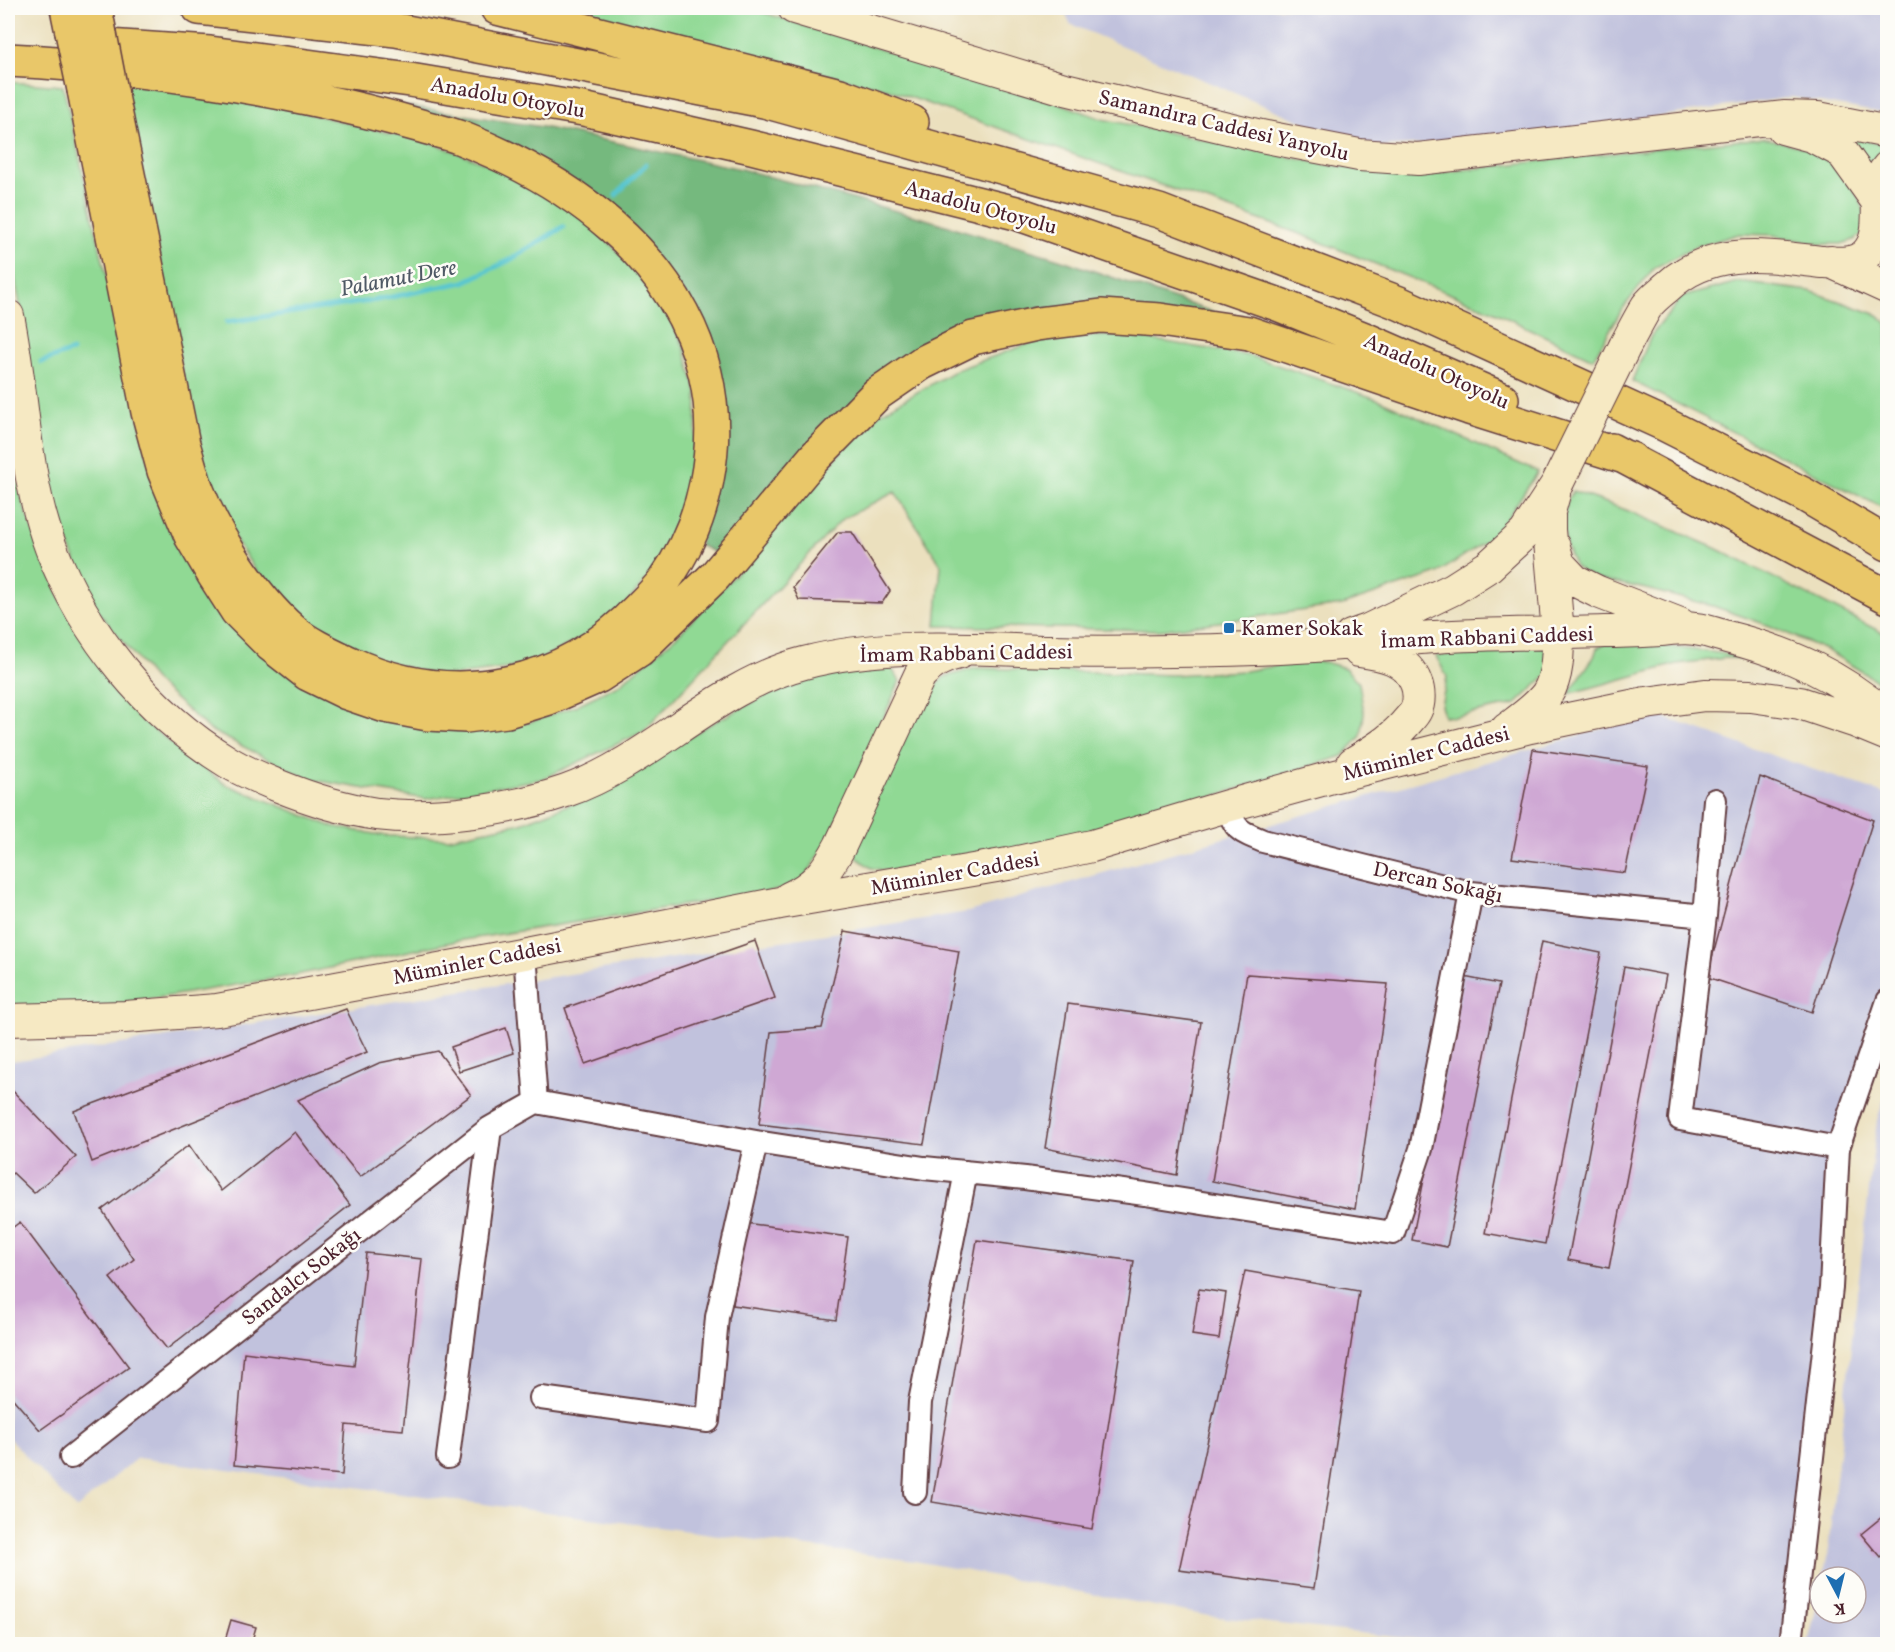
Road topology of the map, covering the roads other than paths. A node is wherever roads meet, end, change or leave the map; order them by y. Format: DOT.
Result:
graph roads {
  1 [pos="68,8"];
  2 [pos="95,8"];
  3 [pos="199,8"];
  4 [pos="497,8"];
  5 [pos="794,8"];
  6 [pos="839,8"];
  7 [pos="8,39"];
  8 [pos="8,60"];
  9 [pos="1061,88"];
  10 [pos="98,91"];
  11 [pos="1710,124"];
  12 [pos="1887,132"];
  13 [pos="1887,167"];
  14 [pos="1883,209"];
  15 [pos="1159,211"];
  16 [pos="1831,262"];
  17 [pos="1887,288"];
  18 [pos="8,316"];
  19 [pos="1631,459"];
  20 [pos="1557,484"];
  21 [pos="1549,530"];
  22 [pos="1887,544"];
  23 [pos="1887,597"];
  24 [pos="1692,628"];
  25 [pos="1558,633"];
  26 [pos="1325,646"];
  27 [pos="978,649"];
  28 [pos="866,652"];
  29 [pos="913,693"];
  30 [pos="1887,717"];
  31 [pos="1499,735"];
  32 [pos="1887,735"];
  33 [pos="1332,777"];
  34 [pos="1715,800"];
  35 [pos="1227,806"];
  36 [pos="840,846"];
  37 [pos="885,886"];
  38 [pos="1471,893"];
  39 [pos="780,903"];
  40 [pos="1705,916"];
  41 [pos="525,953"];
  42 [pos="1887,1001"];
  43 [pos="8,1020"];
  44 [pos="536,1102"];
  45 [pos="490,1128"];
  46 [pos="756,1142"];
  47 [pos="1838,1148"];
  48 [pos="966,1172"];
  49 [pos="542,1398"];
  50 [pos="71,1457"];
  51 [pos="448,1457"];
  52 [pos="915,1492"];
  53 [pos="1791,1644"];
  1 -- 10 [label="highway, bridge"];
  2 -- 10 [label="highway, bridge"];
  3 -- 15 [label="highway, Anadolu Otoyolu"];
  4 -- 15 [label="highway"];
  5 -- 9 [label="main road"];
  6 -- 9 [label="main road"];
  7 -- 19 [label="highway, Anadolu Otoyolu"];
  8 -- 10 [label="highway"];
  9 -- 11 [label="main road, Samandıra Caddesi Yanyolu"];
  10 -- 19 [label="highway"];
  11 -- 12 [label="main road"];
  11 -- 14 [label="main road"];
  13 -- 14 [label="main road"];
  14 -- 16 [label="main road"];
  15 -- 22 [label="highway, Anadolu Otoyolu"];
  16 -- 17 [label="main road"];
  16 -- 20 [label="main road, bridge"];
  18 -- 28 [label="main road, İmam Rabbani Caddesi"];
  19 -- 23 [label="highway, Anadolu Otoyolu"];
  20 -- 21 [label="main road"];
  20 -- 26 [label="main road"];
  21 -- 24 [label="main road"];
  21 -- 25 [label="main road"];
  24 -- 25 [label="main road, İmam Rabbani Caddesi"];
  24 -- 30 [label="main road, İmam Rabbani Caddesi"];
  25 -- 26 [label="main road, İmam Rabbani Caddesi"];
  25 -- 31 [label="main road"];
  26 -- 27 [label="main road, İmam Rabbani Caddesi"];
  26 -- 33 [label="main road"];
  27 -- 28 [label="main road, İmam Rabbani Caddesi"];
  27 -- 29 [label="main road"];
  28 -- 29 [label="main road"];
  29 -- 36 [label="main road"];
  31 -- 32 [label="main road, Müminler Caddesi"];
  31 -- 33 [label="main road, Müminler Caddesi"];
  33 -- 35 [label="main road, Müminler Caddesi"];
  34 -- 40 [label="street"];
  35 -- 37 [label="main road, Müminler Caddesi"];
  35 -- 38 [label="street, Dercan Sokağı"];
  36 -- 37 [label="main road"];
  36 -- 39 [label="main road"];
  37 -- 39 [label="main road, Müminler Caddesi"];
  38 -- 40 [label="street, Dercan Sokağı"];
  38 -- 48 [label="street"];
  39 -- 41 [label="main road, Müminler Caddesi"];
  40 -- 47 [label="street"];
  41 -- 43 [label="main road, Müminler Caddesi"];
  41 -- 44 [label="street"];
  42 -- 47 [label="street"];
  44 -- 45 [label="street, Sandalcı Sokağı"];
  44 -- 46 [label="street"];
  45 -- 50 [label="street, Sandalcı Sokağı"];
  45 -- 51 [label="street"];
  46 -- 48 [label="street"];
  46 -- 49 [label="street"];
  47 -- 53 [label="street"];
  48 -- 52 [label="street"];
}
